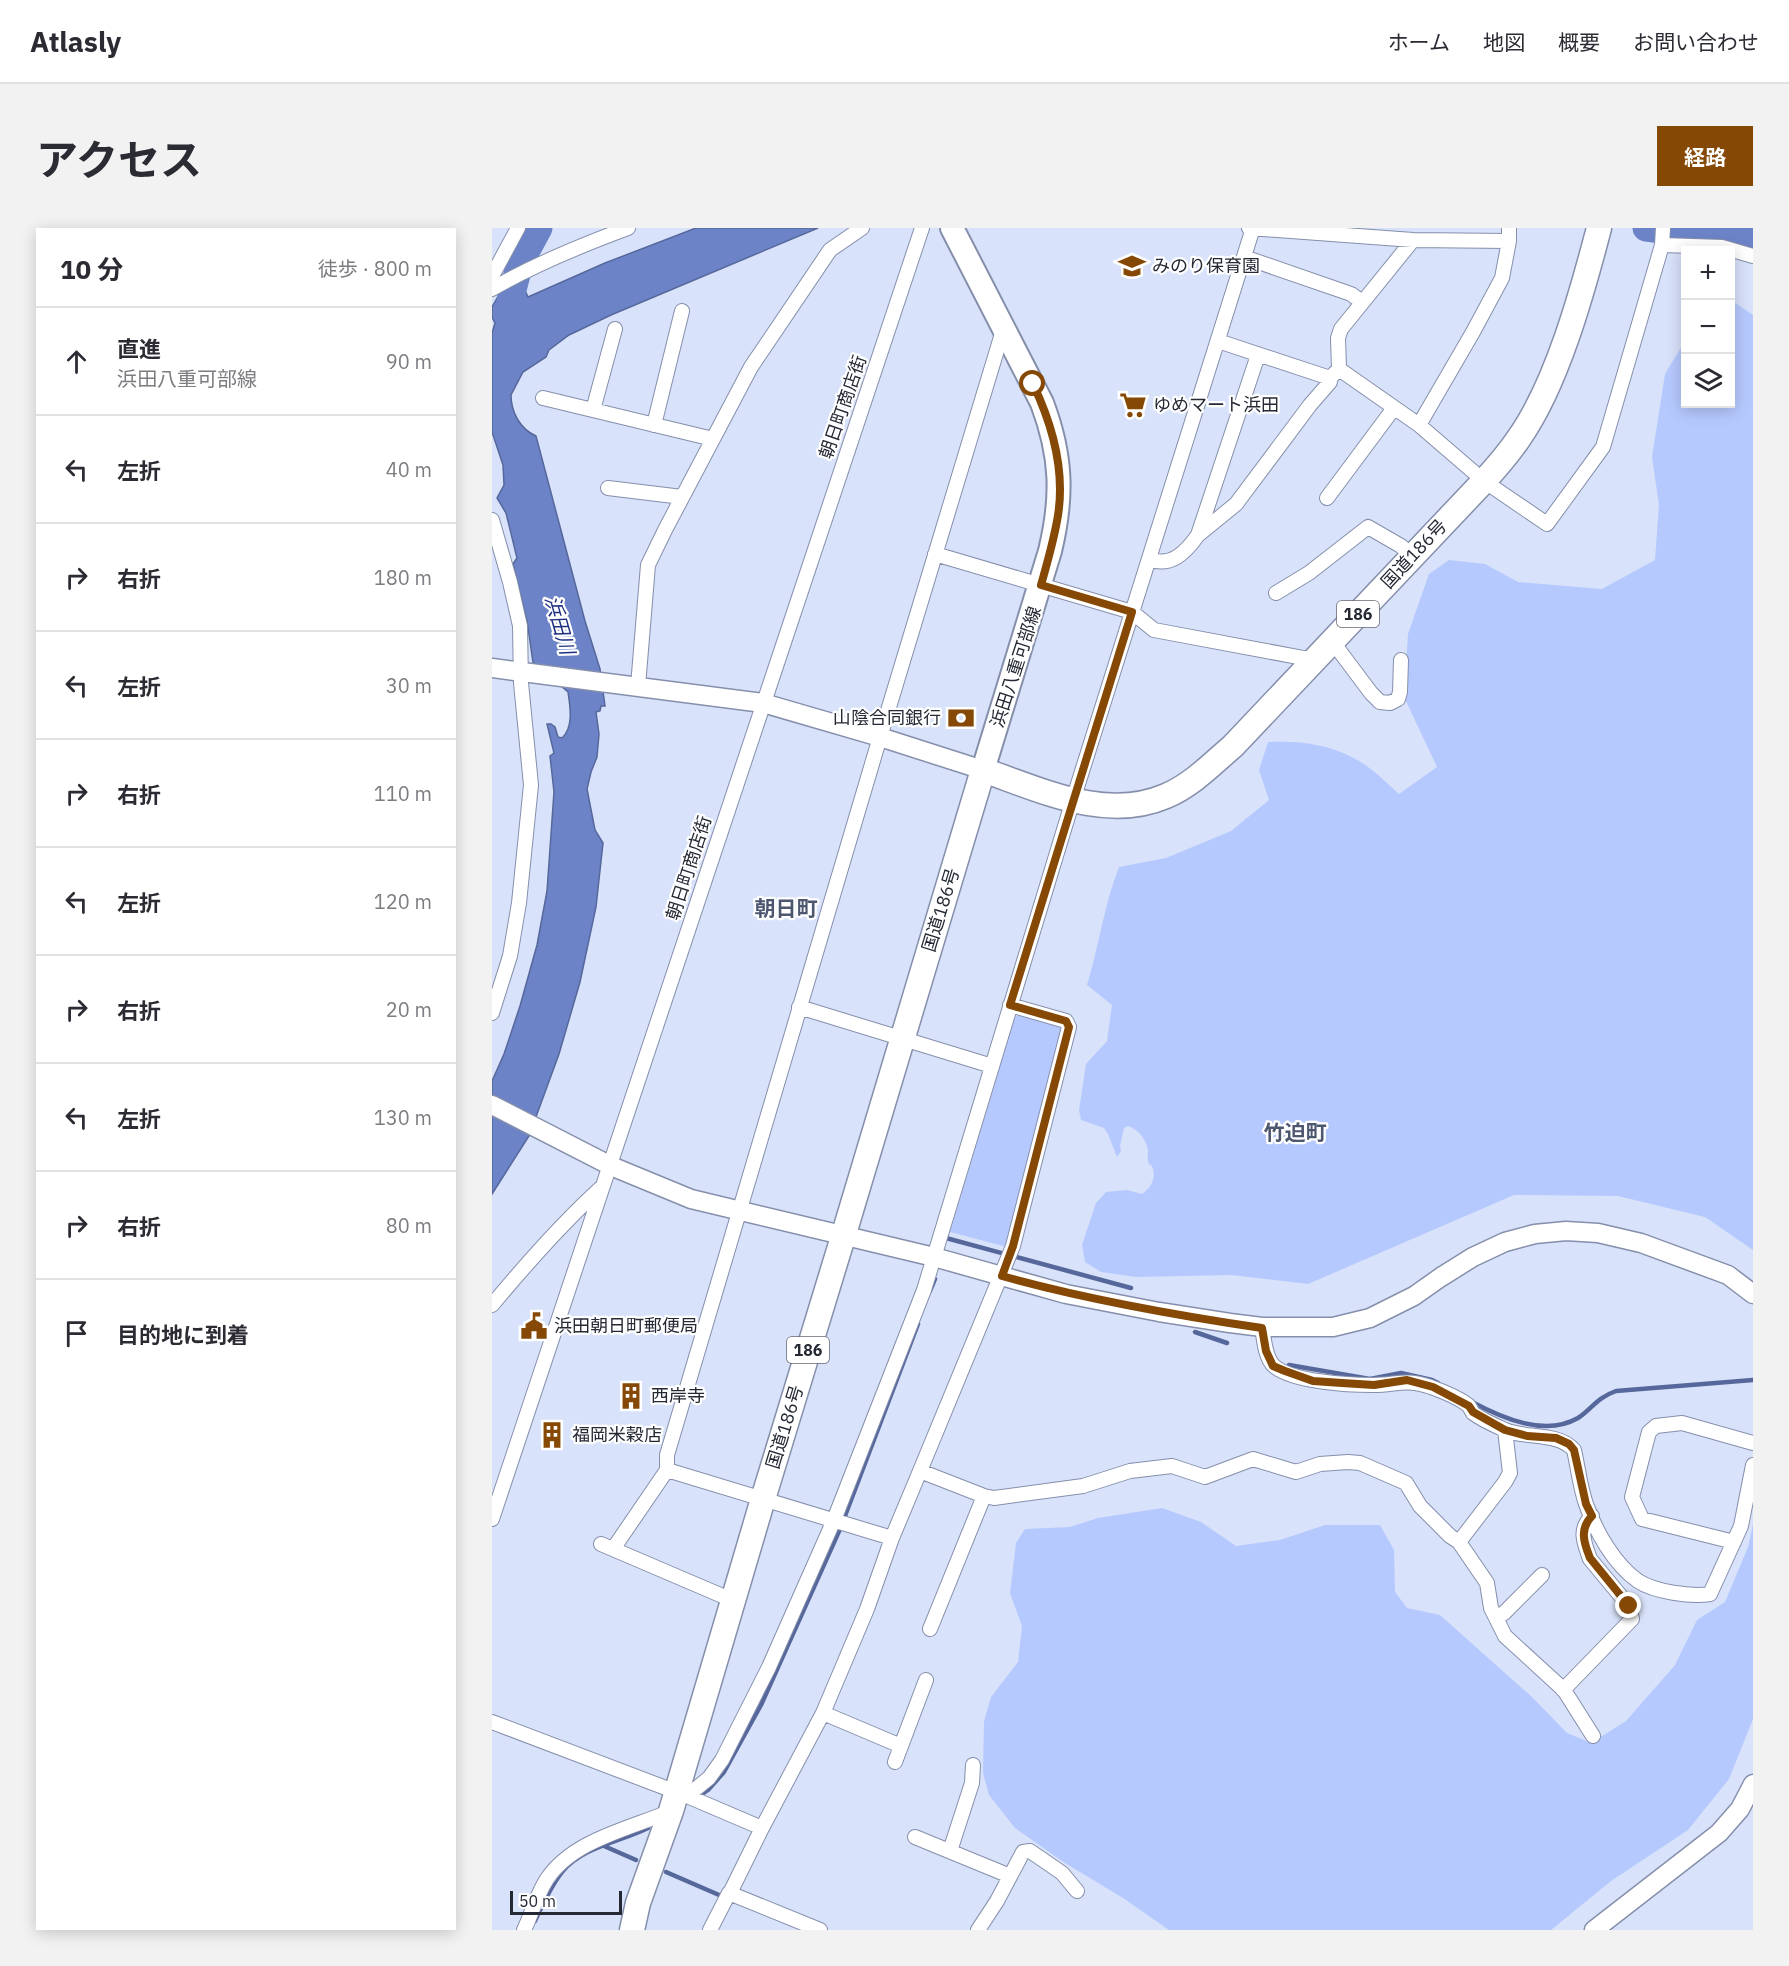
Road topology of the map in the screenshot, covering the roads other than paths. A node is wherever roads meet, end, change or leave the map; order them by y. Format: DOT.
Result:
graph roads {
  1 [pos="518,228"];
  2 [pos="628,228"];
  3 [pos="862,228"];
  4 [pos="922,228"];
  5 [pos="952,228"];
  6 [pos="1252,228"];
  7 [pos="1598,232"];
  8 [pos="1509,235"];
  9 [pos="1663,237"];
  10 [pos="1413,240"];
  11 [pos="1753,256"];
  12 [pos="1244,257"];
  13 [pos="494,283"];
  14 [pos="1362,302"];
  15 [pos="681,311"];
  16 [pos="1004,327"];
  17 [pos="615,329"];
  18 [pos="1218,341"];
  19 [pos="1258,355"];
  20 [pos="1335,374"];
  21 [pos="543,398"];
  22 [pos="1394,408"];
  23 [pos="593,410"];
  24 [pos="654,425"];
  25 [pos="1419,425"];
  26 [pos="713,439"];
  27 [pos="1484,481"];
  28 [pos="608,488"];
  29 [pos="682,496"];
  30 [pos="1327,498"];
  31 [pos="492,520"];
  32 [pos="1198,535"];
  33 [pos="935,554"];
  34 [pos="1412,556"];
  35 [pos="1149,559"];
  36 [pos="1041,585"];
  37 [pos="1276,593"];
  38 [pos="1132,612"];
  39 [pos="1332,641"];
  40 [pos="1314,660"];
  41 [pos="1401,660"];
  42 [pos="492,668"];
  43 [pos="525,672"];
  44 [pos="638,687"];
  45 [pos="763,703"];
  46 [pos="880,737"];
  47 [pos="983,770"];
  48 [pos="1073,800"];
  49 [pos="1010,1005"];
  50 [pos="493,1007"];
  51 [pos="799,1007"];
  52 [pos="903,1038"];
  53 [pos="992,1066"];
  54 [pos="492,1105"];
  55 [pos="610,1166"];
  56 [pos="603,1185"];
  57 [pos="738,1211"];
  58 [pos="843,1237"];
  59 [pos="934,1257"];
  60 [pos="1002,1276"];
  61 [pos="1753,1294"];
  62 [pos="492,1305"];
  63 [pos="1262,1328"];
  64 [pos="1505,1430"];
  65 [pos="1753,1443"];
  66 [pos="1753,1465"];
  67 [pos="667,1470"];
  68 [pos="920,1471"];
  69 [pos="984,1496"];
  70 [pos="763,1499"];
  71 [pos="1592,1516"];
  72 [pos="492,1519"];
  73 [pos="834,1520"];
  74 [pos="892,1538"];
  75 [pos="1459,1542"];
  76 [pos="1734,1542"];
  77 [pos="1542,1575"];
  78 [pos="732,1600"];
  79 [pos="1496,1618"];
  80 [pos="930,1629"];
  81 [pos="926,1680"];
  82 [pos="1563,1690"];
  83 [pos="823,1713"];
  84 [pos="492,1722"];
  85 [pos="1593,1736"];
  86 [pos="901,1746"];
  87 [pos="895,1762"];
  88 [pos="973,1765"];
  89 [pos="1753,1784"];
  90 [pos="678,1800"];
  91 [pos="762,1828"];
  92 [pos="915,1837"];
  93 [pos="950,1851"];
  94 [pos="1010,1876"];
  95 [pos="1077,1891"];
  96 [pos="728,1896"];
  97 [pos="524,1930"];
  98 [pos="632,1930"];
  99 [pos="710,1930"];
  100 [pos="820,1930"];
  101 [pos="978,1930"];
  102 [pos="1594,1930"];
  1 -- 13 [label="street"];
  2 -- 13 [label="street"];
  3 -- 26 [label="street"];
  4 -- 45 [label="street, 朝日町商店街"];
  5 -- 16 [label="main road, 浜田八重可部線"];
  6 -- 10 [label="street"];
  6 -- 12 [label="street"];
  7 -- 27 [label="highway, 国道186号 / 186"];
  8 -- 10 [label="street"];
  8 -- 25 [label="street"];
  9 -- 11 [label="street"];
  9 -- 27 [label="street"];
  10 -- 14 [label="street"];
  12 -- 14 [label="street"];
  12 -- 18 [label="street"];
  14 -- 20 [label="street"];
  15 -- 24 [label="street"];
  16 -- 33 [label="street"];
  16 -- 36 [label="main road, 浜田八重可部線"];
  17 -- 23 [label="street"];
  18 -- 19 [label="street"];
  18 -- 35 [label="street"];
  19 -- 20 [label="street"];
  19 -- 32 [label="street"];
  20 -- 22 [label="street"];
  20 -- 32 [label="street"];
  21 -- 23 [label="street"];
  22 -- 25 [label="street"];
  22 -- 30 [label="street"];
  23 -- 24 [label="street"];
  24 -- 26 [label="street"];
  25 -- 27 [label="street"];
  26 -- 29 [label="street"];
  27 -- 34 [label="highway, 国道186号 / 186"];
  28 -- 29 [label="street"];
  29 -- 44 [label="street"];
  31 -- 43 [label="street"];
  32 -- 35 [label="street"];
  33 -- 36 [label="street"];
  33 -- 46 [label="street"];
  34 -- 37 [label="street"];
  34 -- 39 [label="highway, 国道186号 / 186"];
  35 -- 38 [label="street"];
  36 -- 38 [label="street"];
  36 -- 47 [label="main road, 浜田八重可部線"];
  38 -- 40 [label="street"];
  38 -- 48 [label="street"];
  39 -- 40 [label="highway, 国道186号 / 186"];
  39 -- 41 [label="street"];
  40 -- 48 [label="highway, 国道186号 / 186"];
  42 -- 43 [label="street"];
  43 -- 44 [label="street"];
  43 -- 50 [label="street"];
  44 -- 45 [label="street"];
  45 -- 46 [label="street"];
  45 -- 55 [label="street, 朝日町商店街"];
  46 -- 47 [label="street"];
  46 -- 51 [label="street"];
  47 -- 48 [label="highway, 国道186号 / 186"];
  47 -- 52 [label="highway, 国道186号 / 186"];
  48 -- 49 [label="street"];
  49 -- 53 [label="street"];
  49 -- 60 [label="street"];
  51 -- 52 [label="street"];
  51 -- 57 [label="street"];
  52 -- 53 [label="street"];
  52 -- 58 [label="highway, 国道186号 / 186"];
  53 -- 59 [label="street"];
  54 -- 55 [label="street"];
  55 -- 56 [label="street, 朝日町商店街"];
  55 -- 57 [label="street"];
  56 -- 62 [label="street"];
  56 -- 72 [label="street, 朝日町商店街"];
  57 -- 58 [label="street"];
  57 -- 67 [label="street"];
  58 -- 59 [label="street"];
  58 -- 70 [label="highway, 国道186号 / 186"];
  59 -- 60 [label="street"];
  59 -- 73 [label="street"];
  60 -- 63 [label="street"];
  60 -- 68 [label="street"];
  61 -- 63 [label="street"];
  63 -- 64 [label="street"];
  64 -- 71 [label="street"];
  64 -- 75 [label="street"];
  65 -- 76 [label="street"];
  66 -- 76 [label="street"];
  67 -- 70 [label="street"];
  67 -- 78 [label="street"];
  68 -- 69 [label="street"];
  68 -- 74 [label="street"];
  69 -- 75 [label="street"];
  69 -- 80 [label="street"];
  70 -- 73 [label="street"];
  70 -- 78 [label="highway, 国道186号 / 186"];
  71 -- 76 [label="street"];
  71 -- 82 [label="street"];
  73 -- 74 [label="street"];
  73 -- 90 [label="street"];
  74 -- 83 [label="street"];
  75 -- 79 [label="street"];
  77 -- 79 [label="street"];
  78 -- 90 [label="highway, 国道186号 / 186"];
  79 -- 82 [label="street"];
  81 -- 86 [label="street"];
  82 -- 85 [label="street"];
  83 -- 86 [label="street"];
  83 -- 91 [label="street"];
  84 -- 90 [label="street"];
  86 -- 87 [label="street"];
  88 -- 93 [label="street"];
  89 -- 102 [label="street"];
  90 -- 91 [label="street"];
  90 -- 97 [label="street"];
  90 -- 98 [label="highway, 国道186号 / 186"];
  91 -- 96 [label="street"];
  92 -- 93 [label="street"];
  93 -- 94 [label="street"];
  94 -- 95 [label="street"];
  94 -- 101 [label="street"];
  96 -- 99 [label="street"];
  96 -- 100 [label="street"];
}
